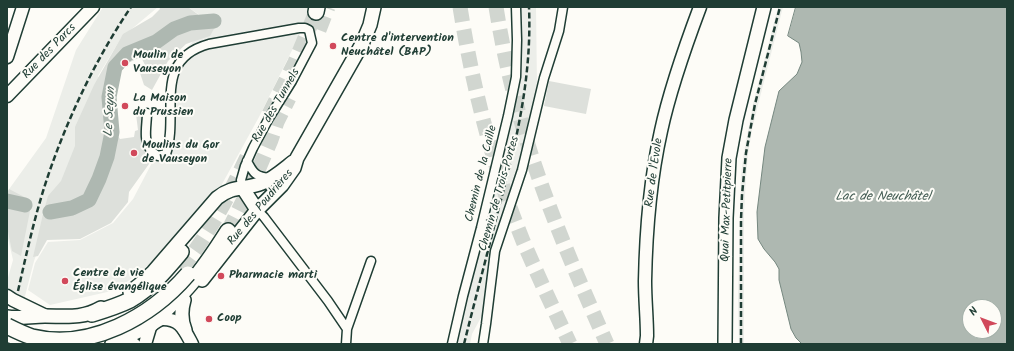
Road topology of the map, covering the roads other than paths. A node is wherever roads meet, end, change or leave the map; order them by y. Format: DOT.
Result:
graph roads {
  1 [pos="23,7"];
  2 [pos="93,7"];
  3 [pos="374,7"];
  4 [pos="516,7"];
  5 [pos="563,7"];
  6 [pos="700,7"];
  7 [pos="764,7"];
  8 [pos="772,7"];
  9 [pos="7,57"];
  10 [pos="7,96"];
  11 [pos="147,113"];
  12 [pos="297,158"];
  13 [pos="247,161"];
  14 [pos="271,178"];
  15 [pos="242,187"];
  16 [pos="257,210"];
  17 [pos="228,231"];
  18 [pos="181,252"];
  19 [pos="371,261"];
  20 [pos="7,296"];
  21 [pos="184,300"];
  22 [pos="92,314"];
  23 [pos="7,316"];
  24 [pos="46,316"];
  25 [pos="156,321"];
  26 [pos="7,326"];
  27 [pos="347,329"];
  28 [pos="185,330"];
  29 [pos="7,335"];
  30 [pos="129,341"];
  31 [pos="31,344"];
  32 [pos="39,344"];
  33 [pos="112,344"];
  34 [pos="145,344"];
  35 [pos="192,344"];
  36 [pos="346,344"];
  37 [pos="452,344"];
  38 [pos="483,344"];
  39 [pos="646,344"];
  40 [pos="725,344"];
  41 [pos="734,344"];
  1 -- 9 [label="street"];
  2 -- 10 [label="street, Rue des Parcs"];
  3 -- 12 [label="main road, Rue des Poudrières"];
  4 -- 37 [label="street, Chemin de la Caille"];
  5 -- 38 [label="street, Chemin de Trois-Portes"];
  6 -- 39 [label="street, Rue de l'Evole"];
  7 -- 40 [label="main road, Quai Max-Petitpierre"];
  8 -- 41 [label="main road"];
  11 -- 13 [label="street, Rue des Tunnels"];
  12 -- 14 [label="main road"];
  12 -- 16 [label="main road, Rue des Poudrières"];
  13 -- 14 [label="street"];
  13 -- 15 [label="street, Rue des Tunnels"];
  14 -- 15 [label="main road"];
  15 -- 16 [label="main road"];
  15 -- 22 [label="main road"];
  16 -- 21 [label="main road, Rue des Poudrières"];
  16 -- 27 [label="street"];
  17 -- 25 [label="highway"];
  18 -- 22 [label="highway"];
  19 -- 27 [label="street"];
  20 -- 24 [label="street"];
  21 -- 25 [label="main road, Rue des Poudrières"];
  21 -- 28 [label="main road"];
  22 -- 24 [label="main road"];
  23 -- 24 [label="main road"];
  23 -- 26 [label="highway, bridge"];
  24 -- 32 [label="main road"];
  25 -- 28 [label="street"];
  25 -- 30 [label="main road, Rue des Poudrières"];
  25 -- 34 [label="street"];
  27 -- 36 [label="street"];
  28 -- 35 [label="street"];
  29 -- 31 [label="main road"];
  30 -- 33 [label="main road, Rue des Poudrières"];
}
